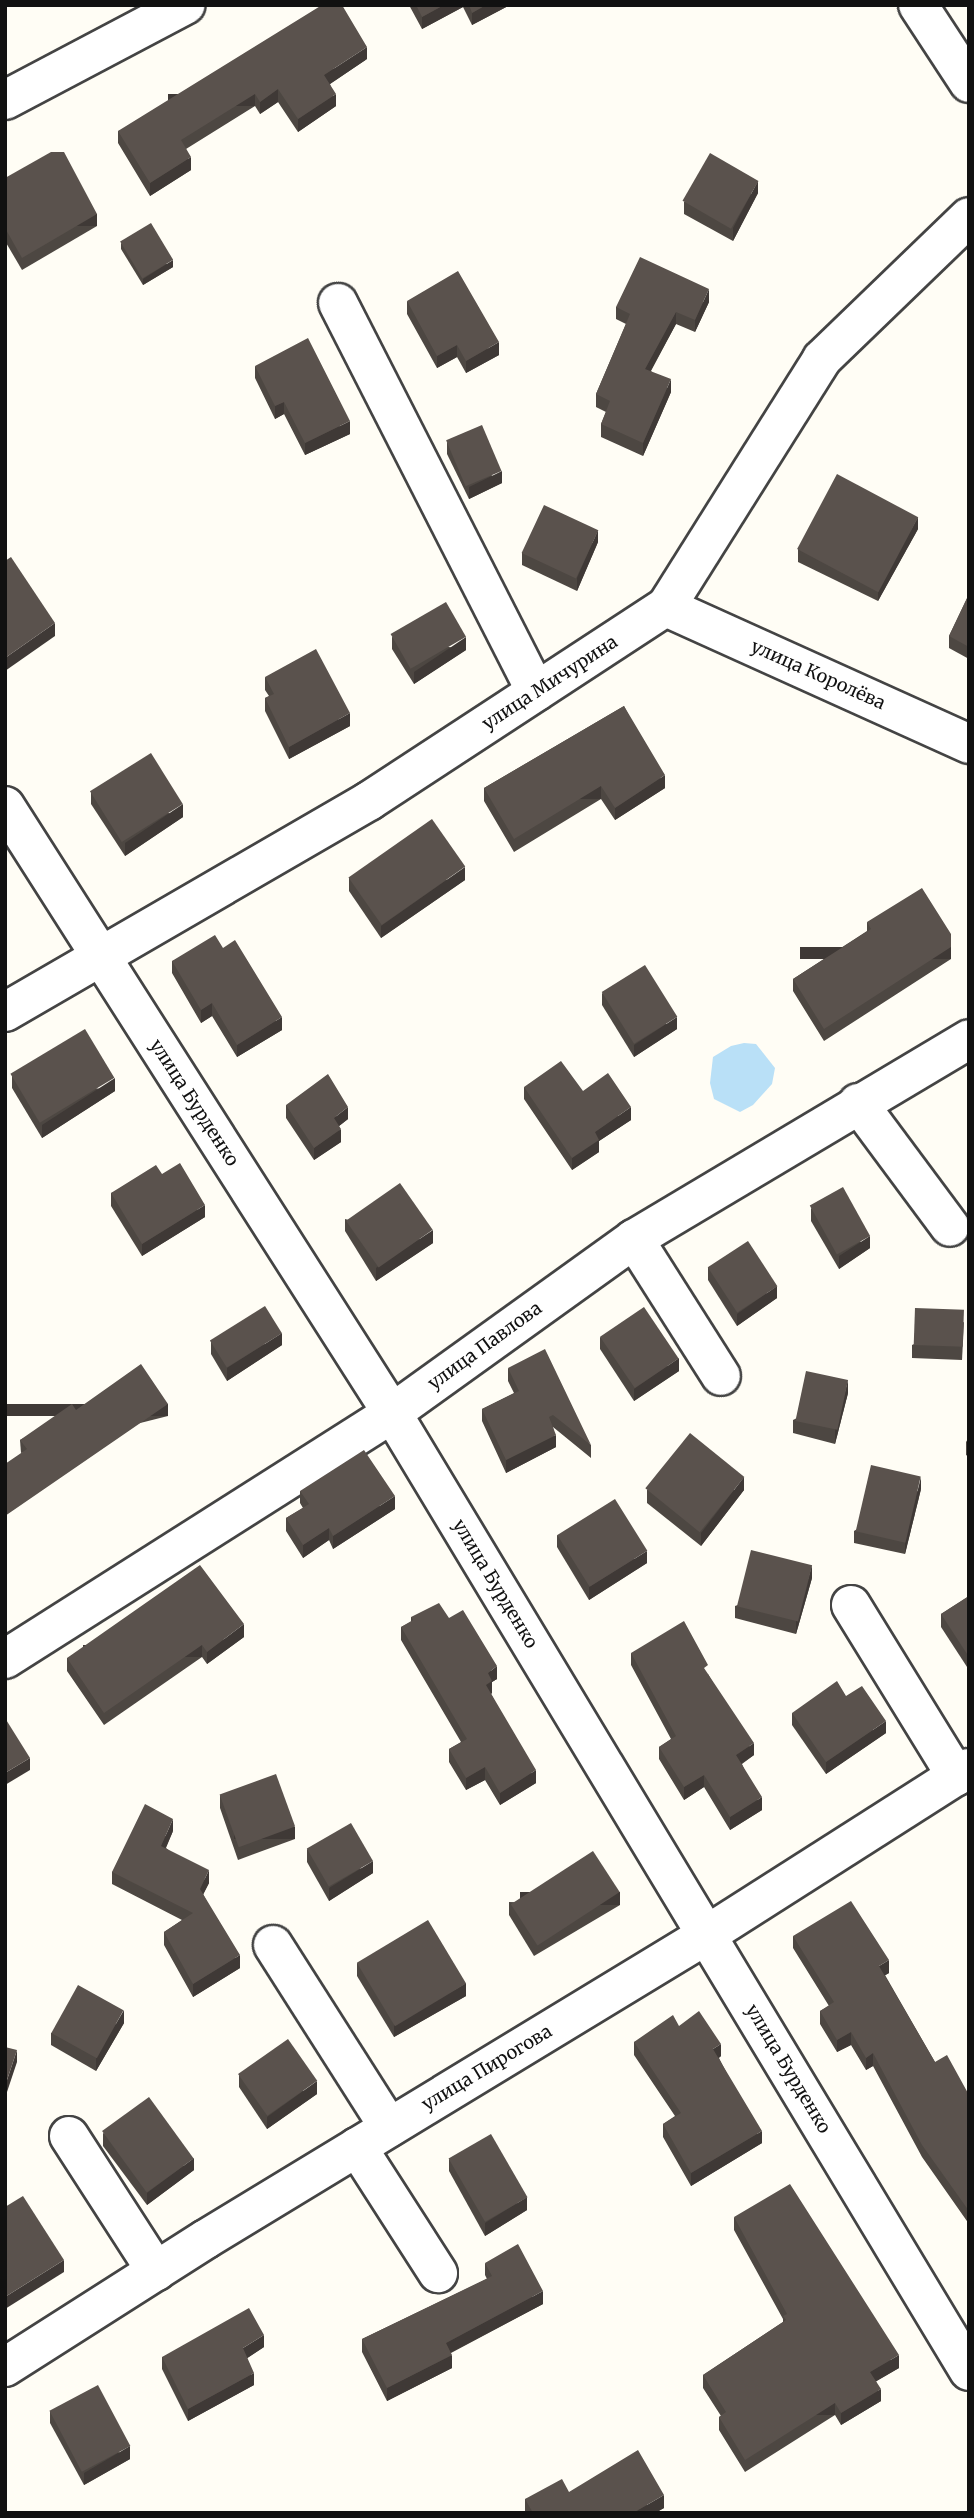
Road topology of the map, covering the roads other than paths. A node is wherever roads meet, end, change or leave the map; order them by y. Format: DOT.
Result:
graph roads {
  1 [pos="185,5"];
  2 [pos="918,5"];
  3 [pos="969,83"];
  4 [pos="5,100"];
  5 [pos="969,217"];
  6 [pos="338,303"];
  7 [pos="666,607"];
  8 [pos="536,692"];
  9 [pos="969,744"];
  10 [pos="5,806"];
  11 [pos="99,955"];
  12 [pos="5,1012"];
  13 [pos="969,1039"];
  14 [pos="858,1103"];
  15 [pos="950,1227"];
  16 [pos="634,1240"];
  17 [pos="721,1377"];
  18 [pos="392,1413"];
  19 [pos="851,1605"];
  20 [pos="5,1660"];
  21 [pos="962,1772"];
  22 [pos="708,1934"];
  23 [pos="273,1945"];
  24 [pos="389,2127"];
  25 [pos="69,2136"];
  26 [pos="357,2147"];
  27 [pos="156,2271"];
  28 [pos="438,2273"];
  29 [pos="5,2367"];
  30 [pos="969,2371"];
  1 -- 4 [label="street"];
  2 -- 3 [label="street"];
  5 -- 7 [label="street, улица Мичурина"];
  6 -- 8 [label="street"];
  7 -- 8 [label="street, улица Мичурина"];
  7 -- 9 [label="street, улица Королёва"];
  8 -- 11 [label="street, улица Мичурина"];
  10 -- 11 [label="street, улица Бурденко"];
  11 -- 12 [label="street, улица Мичурина"];
  11 -- 18 [label="street, улица Бурденко"];
  13 -- 14 [label="street, улица Павлова"];
  14 -- 15 [label="street"];
  14 -- 16 [label="street, улица Павлова"];
  16 -- 17 [label="street"];
  16 -- 18 [label="street, улица Павлова"];
  18 -- 20 [label="street, улица Павлова"];
  18 -- 22 [label="street, улица Бурденко"];
  19 -- 21 [label="street"];
  21 -- 22 [label="street, улица Пирогова"];
  22 -- 24 [label="street, улица Пирогова"];
  22 -- 30 [label="street, улица Бурденко"];
  23 -- 24 [label="street"];
  24 -- 26 [label="street, улица Пирогова"];
  25 -- 27 [label="street"];
  26 -- 27 [label="street, улица Пирогова"];
  26 -- 28 [label="street"];
  27 -- 29 [label="street, улица Пирогова"];
}
